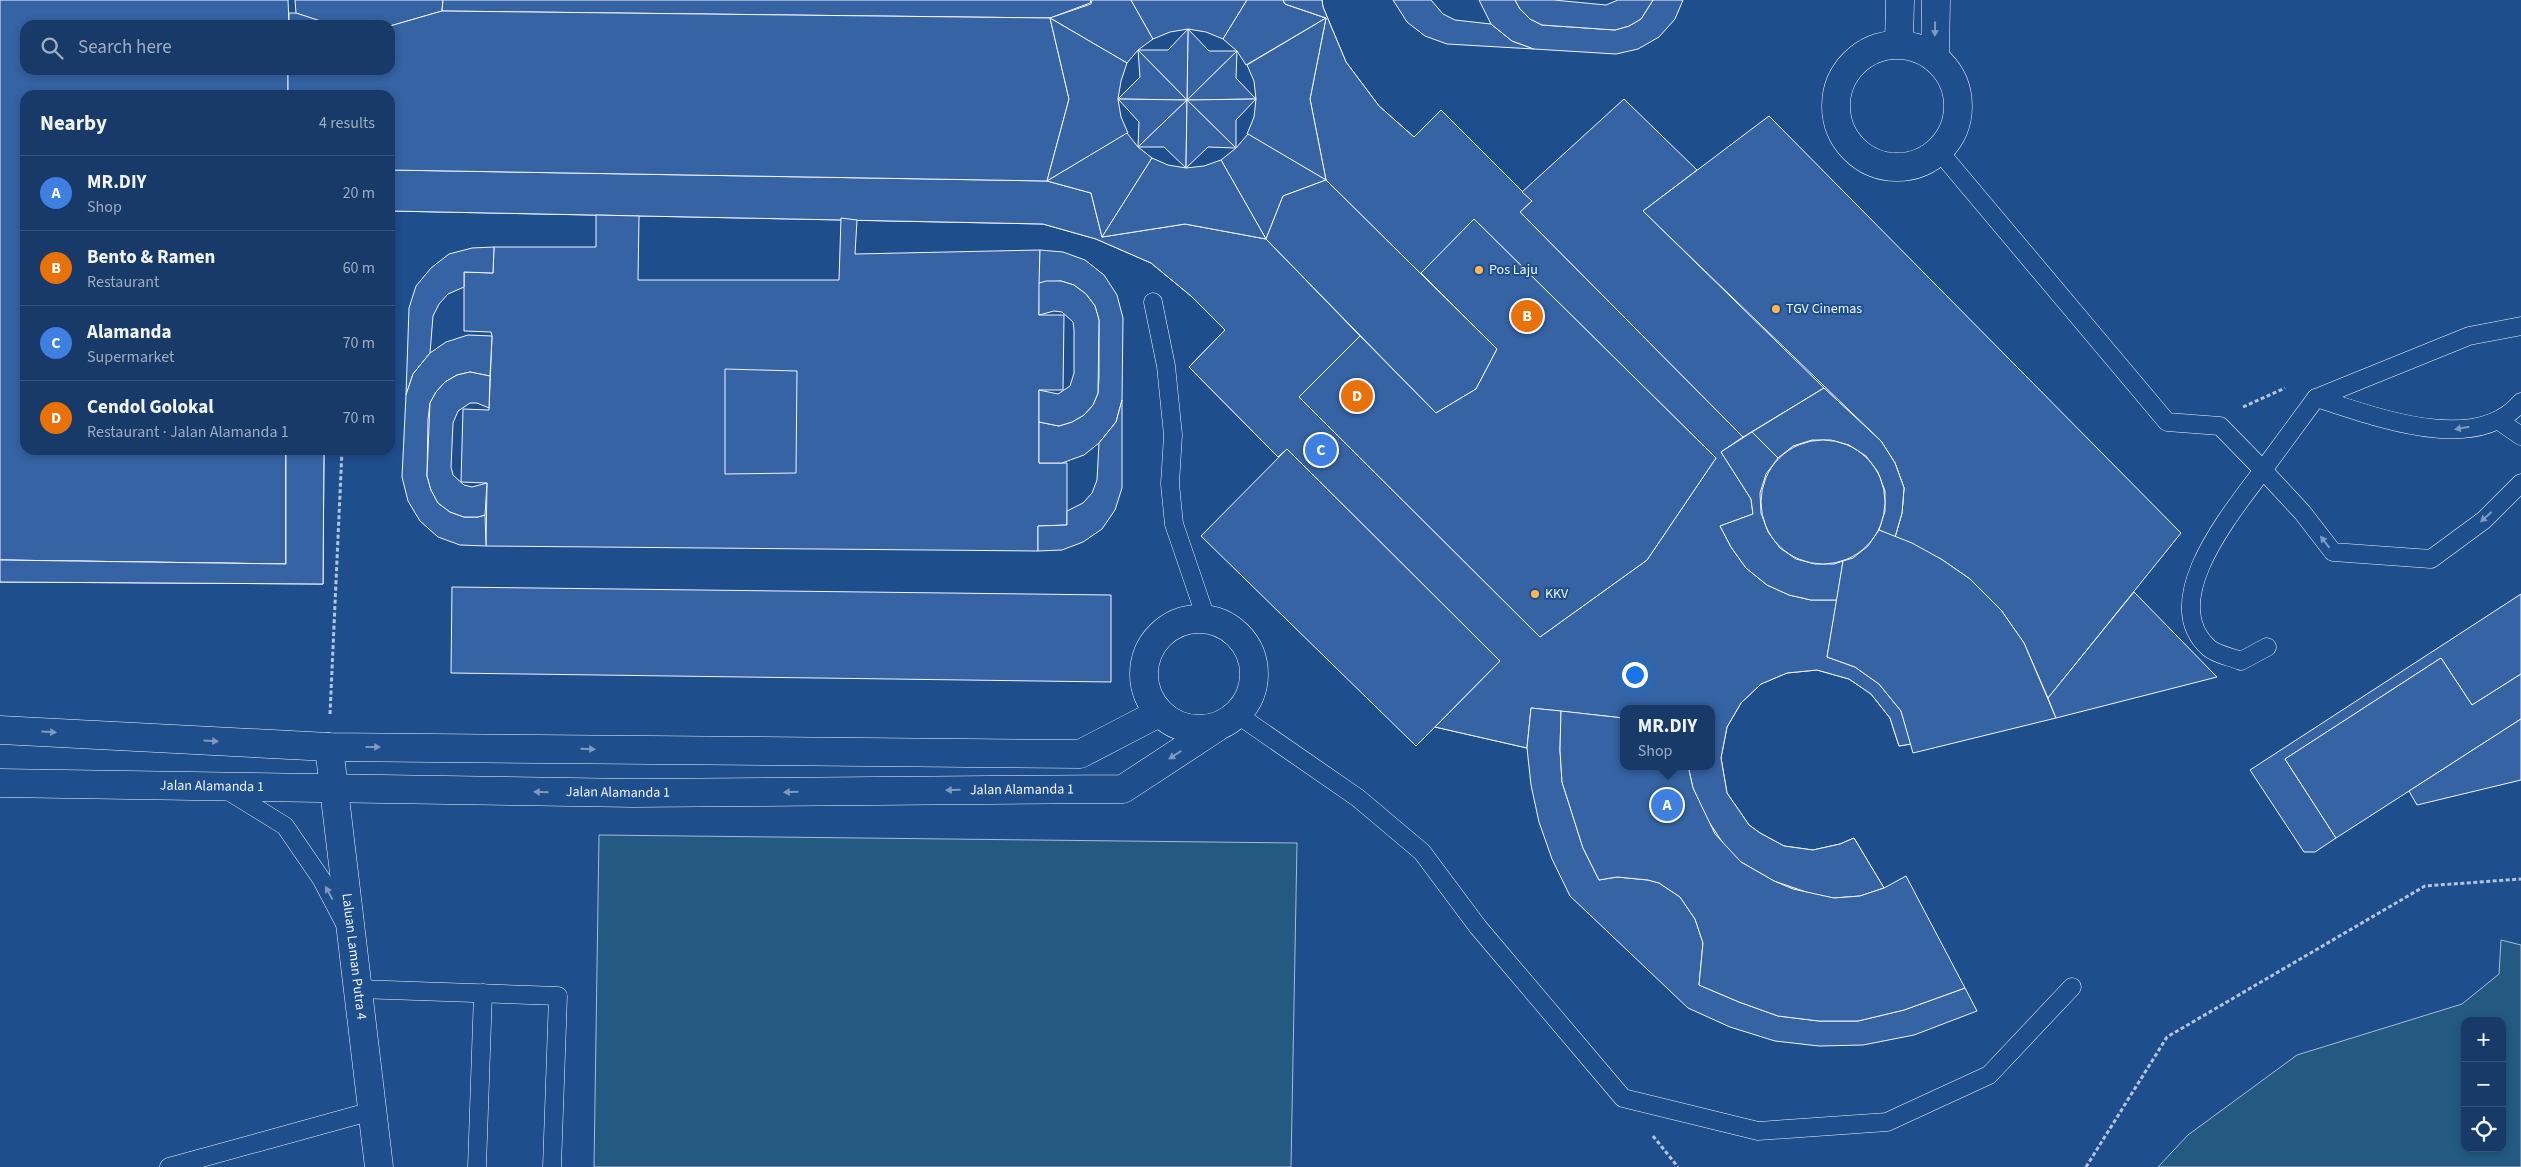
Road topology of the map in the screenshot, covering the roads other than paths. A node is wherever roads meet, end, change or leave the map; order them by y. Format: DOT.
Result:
graph roads {
  1 [pos="1900,0"];
  2 [pos="1936,0"];
  3 [pos="1899,44"];
  4 [pos="1935,58"];
  5 [pos="1939,150"];
  6 [pos="1153,302"];
  7 [pos="2521,326"];
  8 [pos="2316,398"];
  9 [pos="2521,402"];
  10 [pos="2498,420"];
  11 [pos="2521,436"];
  12 [pos="2263,470"];
  13 [pos="2521,483"];
  14 [pos="1206,618"];
  15 [pos="2267,647"];
  16 [pos="1159,713"];
  17 [pos="1227,721"];
  18 [pos="0,730"];
  19 [pos="329,747"];
  20 [pos="0,783"];
  21 [pos="223,788"];
  22 [pos="334,790"];
  23 [pos="352,936"];
  24 [pos="2072,987"];
  25 [pos="358,989"];
  26 [pos="483,993"];
  27 [pos="372,1112"];
  28 [pos="169,1167"];
  29 [pos="379,1167"];
  30 [pos="477,1167"];
  31 [pos="552,1167"];
  1 -- 3 [label="street"];
  2 -- 4 [label="street, one-way"];
  3 -- 4 [label="street"];
  3 -- 5 [label="street"];
  4 -- 5 [label="street"];
  5 -- 12 [label="lane"];
  6 -- 14 [label="lane"];
  7 -- 8 [label="lane"];
  10 -- 8 [label="lane, one-way"];
  8 -- 12 [label="lane"];
  9 -- 10 [label="lane"];
  10 -- 11 [label="lane"];
  13 -- 12 [label="lane, one-way"];
  12 -- 15 [label="lane"];
  14 -- 16 [label="street, Jalan Alamanda 1"];
  14 -- 17 [label="street, Jalan Alamanda 1"];
  16 -- 17 [label="street, Jalan Alamanda 1"];
  19 -- 16 [label="street, one-way"];
  17 -- 22 [label="street, Jalan Alamanda 1, one-way"];
  17 -- 24 [label="lane"];
  18 -- 19 [label="street, one-way"];
  19 -- 22 [label="street, Laluan Laman Putra 4"];
  20 -- 21 [label="street, Jalan Alamanda 1"];
  21 -- 22 [label="street, Jalan Alamanda 1"];
  23 -- 21 [label="lane, one-way"];
  22 -- 23 [label="street, Laluan Laman Putra 4"];
  23 -- 25 [label="street, Laluan Laman Putra 4"];
  25 -- 26 [label="lane"];
  25 -- 27 [label="street, Laluan Laman Putra 4"];
  26 -- 30 [label="lane"];
  26 -- 31 [label="lane"];
  27 -- 28 [label="lane"];
  27 -- 29 [label="street, Laluan Laman Putra 4"];
}
